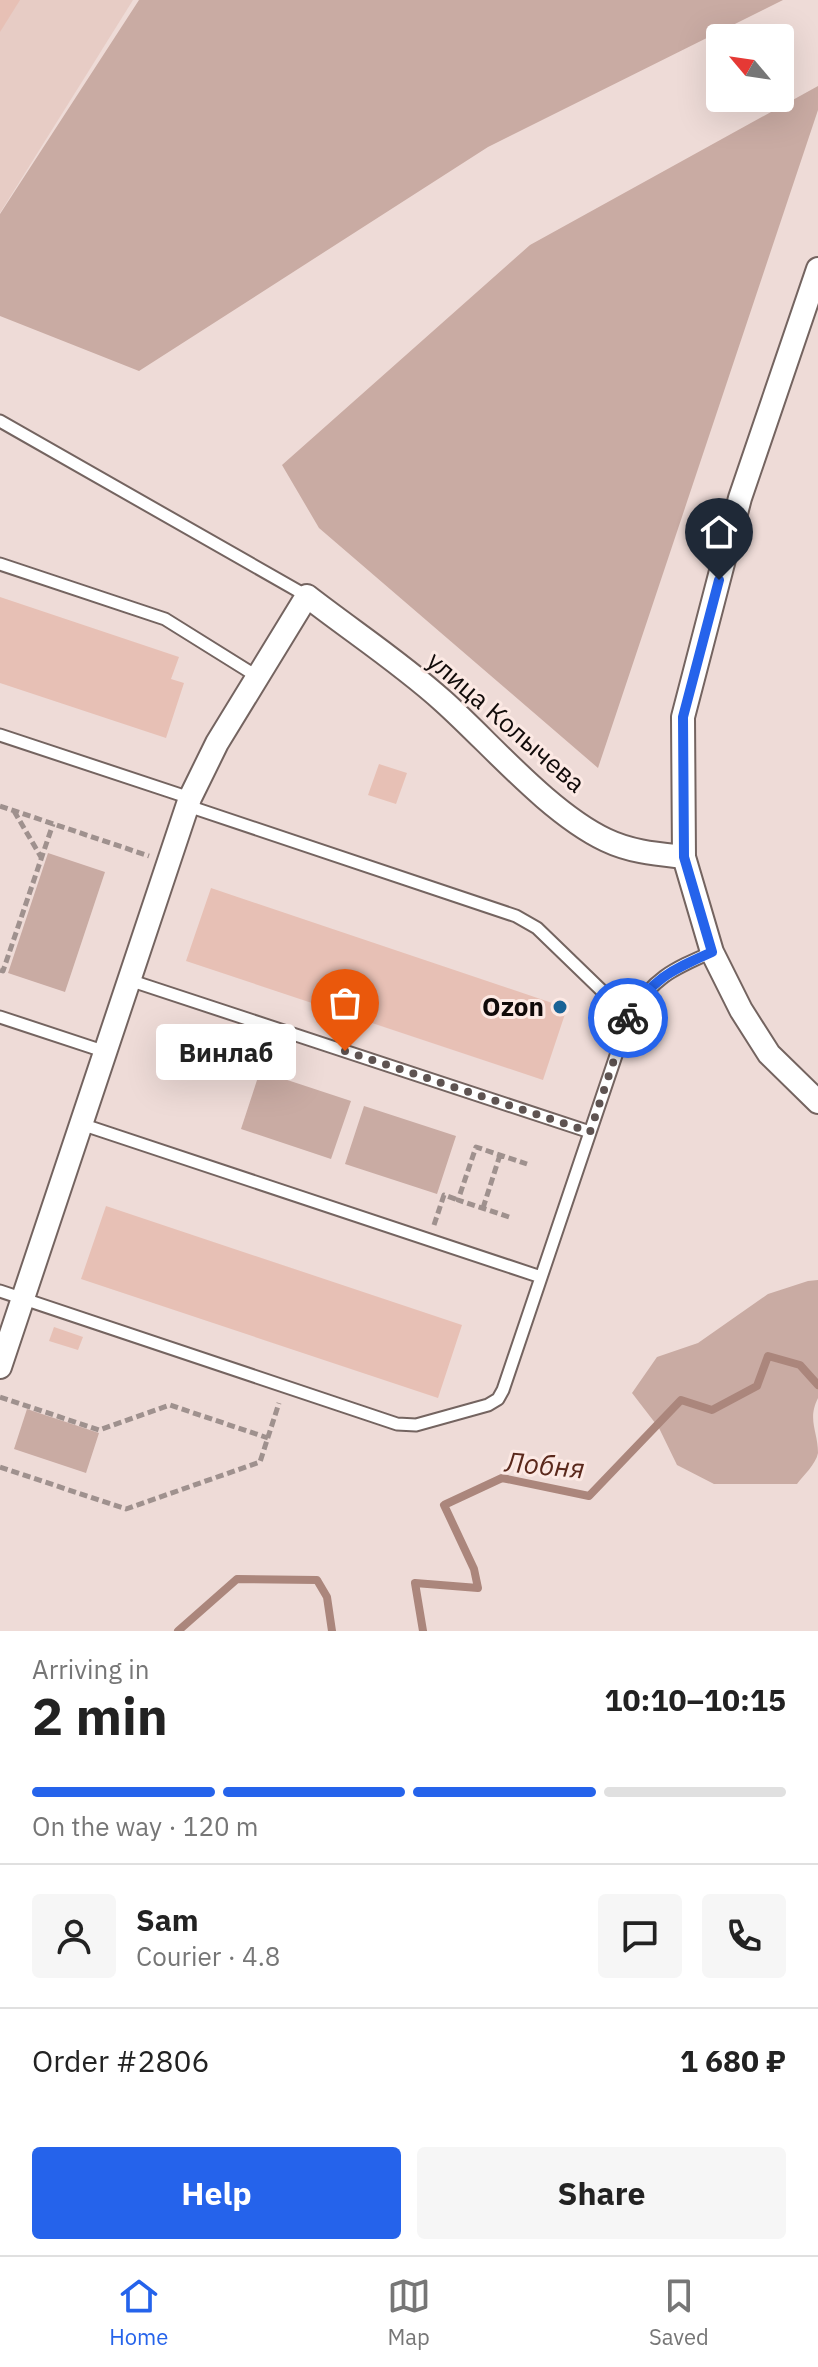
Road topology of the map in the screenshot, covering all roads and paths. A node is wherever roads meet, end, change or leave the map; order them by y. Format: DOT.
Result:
graph roads {
  1 [pos="818,269"];
  2 [pos="0,421"];
  3 [pos="0,564"];
  4 [pos="307,596"];
  5 [pos="258,677"];
  6 [pos="0,735"];
  7 [pos="189,802"];
  8 [pos="0,806"];
  9 [pos="14,811"];
  10 [pos="53,824"];
  11 [pos="684,857"];
  12 [pos="41,858"];
  13 [pos="169,862"];
  14 [pos="712,952"];
  15 [pos="0,970"];
  16 [pos="129,980"];
  17 [pos="0,1017"];
  18 [pos="629,1017"];
  19 [pos="106,1052"];
  20 [pos="818,1102"];
  21 [pos="81,1124"];
  22 [pos="590,1132"];
  23 [pos="500,1155"];
  24 [pos="527,1164"];
  25 [pos="458,1200"];
  26 [pos="483,1208"];
  27 [pos="509,1217"];
  28 [pos="429,1240"];
  29 [pos="541,1277"];
  30 [pos="0,1291"];
  31 [pos="23,1299"];
  32 [pos="0,1367"];
  33 [pos="285,1386"];
  34 [pos="0,1397"];
  35 [pos="268,1438"];
  36 [pos="0,1467"];
  1 -- 11 [label="street"];
  2 -- 4 [label="lane"];
  3 -- 5 [label="lane"];
  4 -- 5 [label="street"];
  4 -- 11 [label="street, улица Колычева"];
  5 -- 7 [label="street"];
  6 -- 7 [label="lane"];
  7 -- 13 [label="street"];
  7 -- 18 [label="lane"];
  8 -- 9 [label="path"];
  9 -- 10 [label="path"];
  9 -- 12 [label="path"];
  10 -- 12 [label="path"];
  10 -- 13 [label="path"];
  11 -- 14 [label="street"];
  12 -- 15 [label="path"];
  13 -- 16 [label="street"];
  14 -- 18 [label="lane"];
  14 -- 20 [label="street"];
  16 -- 19 [label="street"];
  16 -- 22 [label="lane"];
  17 -- 19 [label="lane"];
  18 -- 22 [label="lane"];
  19 -- 21 [label="street"];
  21 -- 28 [label="lane"];
  21 -- 31 [label="street"];
  22 -- 29 [label="lane"];
  23 -- 24 [label="path"];
  23 -- 25 [label="path"];
  23 -- 26 [label="path"];
  25 -- 26 [label="path"];
  25 -- 28 [label="path"];
  26 -- 27 [label="path"];
  28 -- 29 [label="lane"];
  29 -- 33 [label="lane"];
  30 -- 31 [label="lane"];
  31 -- 32 [label="street"];
  31 -- 33 [label="lane"];
  33 -- 35 [label="path"];
  34 -- 35 [label="path"];
  35 -- 36 [label="path"];
}
